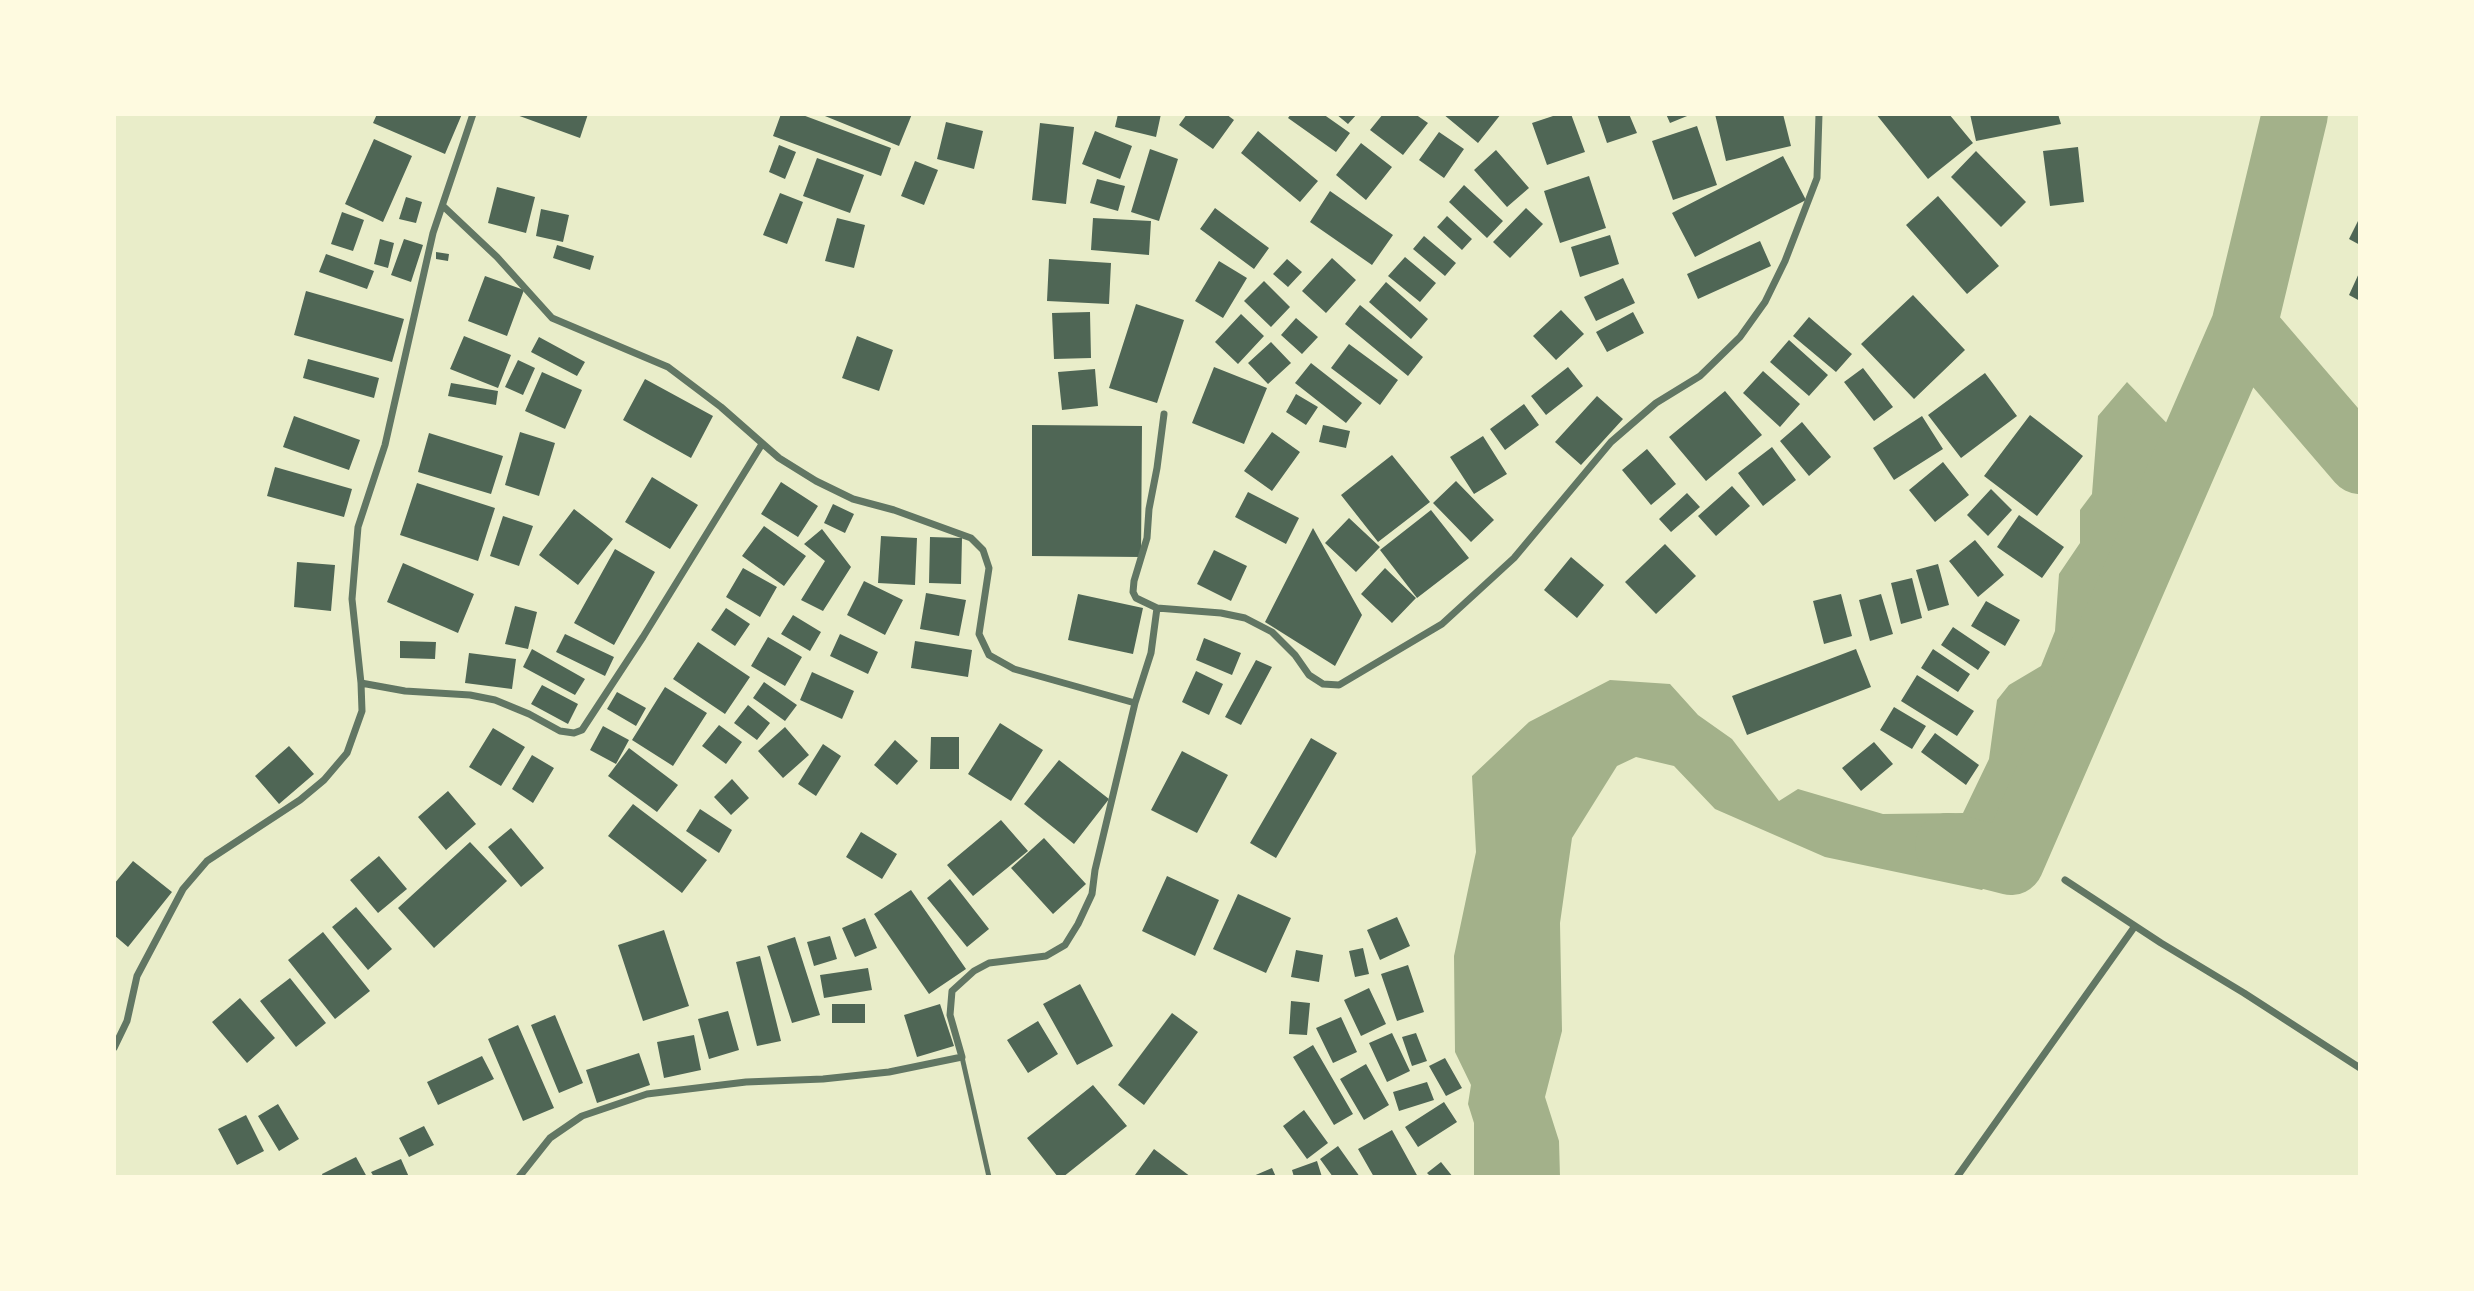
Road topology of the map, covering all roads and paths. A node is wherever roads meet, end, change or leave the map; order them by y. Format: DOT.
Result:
graph roads {
  1 [pos="473,114"];
  2 [pos="1819,114"];
  3 [pos="443,206"];
  4 [pos="1164,414"];
  5 [pos="762,444"];
  6 [pos="1157,608"];
  7 [pos="362,683"];
  8 [pos="1135,704"];
  9 [pos="2065,880"];
  10 [pos="2135,926"];
  11 [pos="114,1048"];
  12 [pos="962,1057"];
  13 [pos="2360,1068"];
  14 [pos="519,1177"];
  15 [pos="989,1177"];
  16 [pos="1956,1177"];
  1 -- 3 [label="street"];
  2 -- 6 [label="street"];
  3 -- 5 [label="street"];
  3 -- 7 [label="street"];
  4 -- 6 [label="street"];
  5 -- 7 [label="street"];
  5 -- 8 [label="street"];
  6 -- 8 [label="street"];
  7 -- 11 [label="street"];
  8 -- 12 [label="street"];
  9 -- 10 [label="street"];
  10 -- 13 [label="street"];
  10 -- 16 [label="street"];
  12 -- 14 [label="street"];
  12 -- 15 [label="lane"];
}
